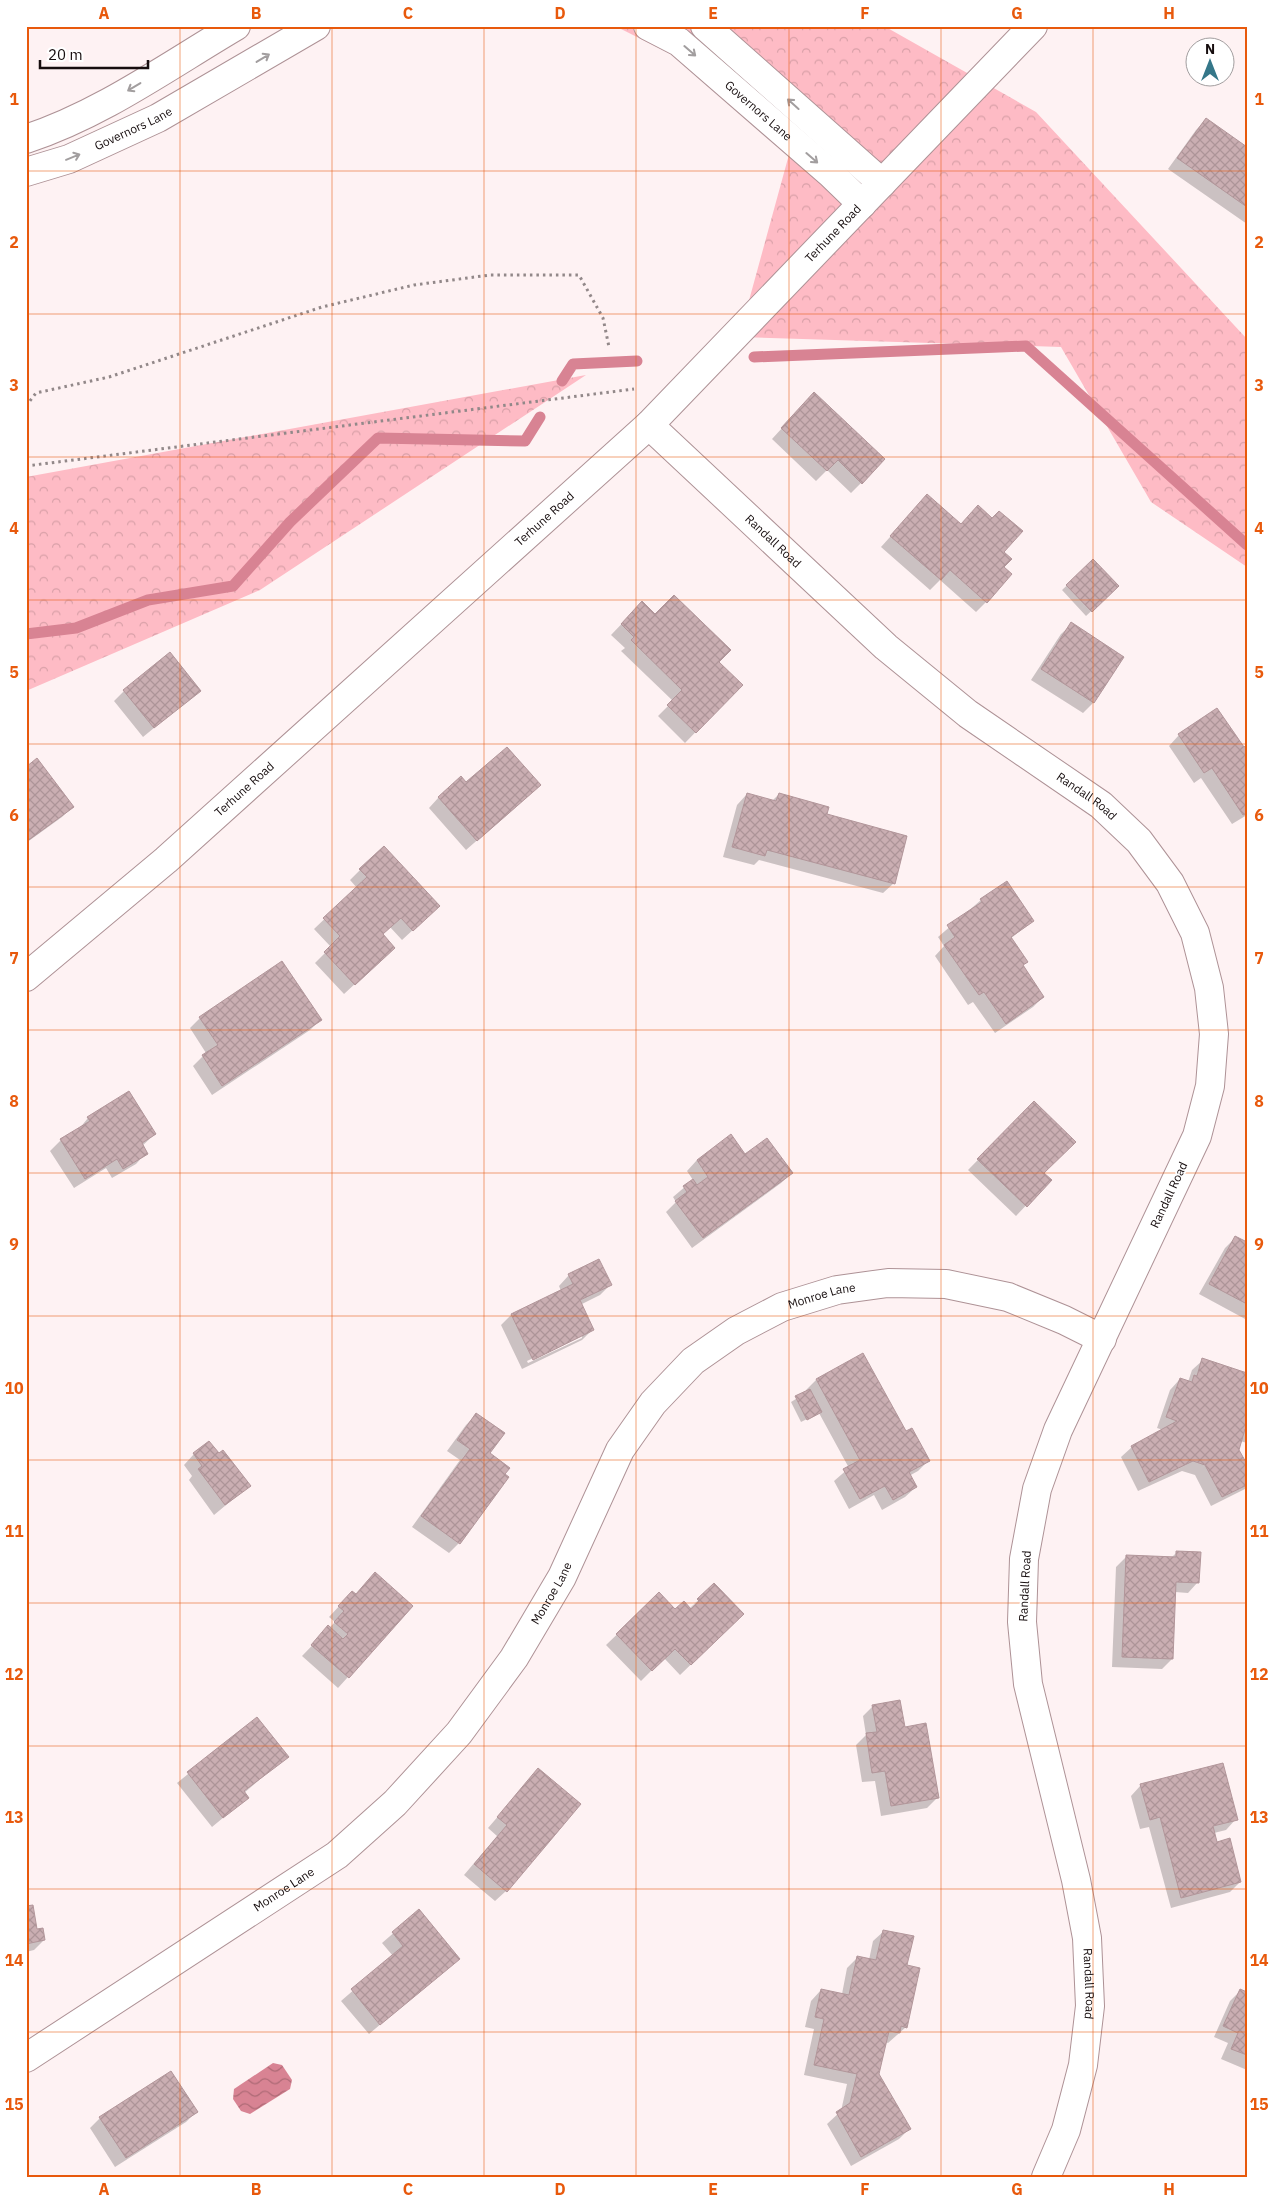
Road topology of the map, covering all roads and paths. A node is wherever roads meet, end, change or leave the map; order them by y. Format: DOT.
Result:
graph roads {
  1 [pos="236,26"];
  2 [pos="316,26"];
  3 [pos="648,26"];
  4 [pos="705,26"];
  5 [pos="1033,26"];
  6 [pos="204,34"];
  7 [pos="236,74"];
  8 [pos="26,139"];
  9 [pos="26,172"];
  10 [pos="882,183"];
  11 [pos="862,204"];
  12 [pos="609,347"];
  13 [pos="634,389"];
  14 [pos="26,406"];
  15 [pos="648,425"];
  16 [pos="26,466"];
  17 [pos="26,978"];
  18 [pos="1102,1339"];
  19 [pos="26,2058"];
  20 [pos="1046,2177"];
  1 -- 6 [label="street"];
  7 -- 2 [label="street, Governors Lane, one-way"];
  3 -- 11 [label="street, Governors Lane, one-way"];
  10 -- 4 [label="street, one-way"];
  5 -- 10 [label="street, Terhune Road"];
  6 -- 7 [label="street"];
  6 -- 8 [label="street, one-way"];
  9 -- 7 [label="street, Governors Lane, one-way"];
  10 -- 11 [label="street, Terhune Road"];
  11 -- 15 [label="street, Terhune Road"];
  12 -- 14 [label="path"];
  13 -- 16 [label="path"];
  15 -- 17 [label="street, Terhune Road"];
  15 -- 18 [label="street, Randall Road"];
  18 -- 19 [label="street, Monroe Lane"];
  18 -- 20 [label="street, Randall Road"];
}
